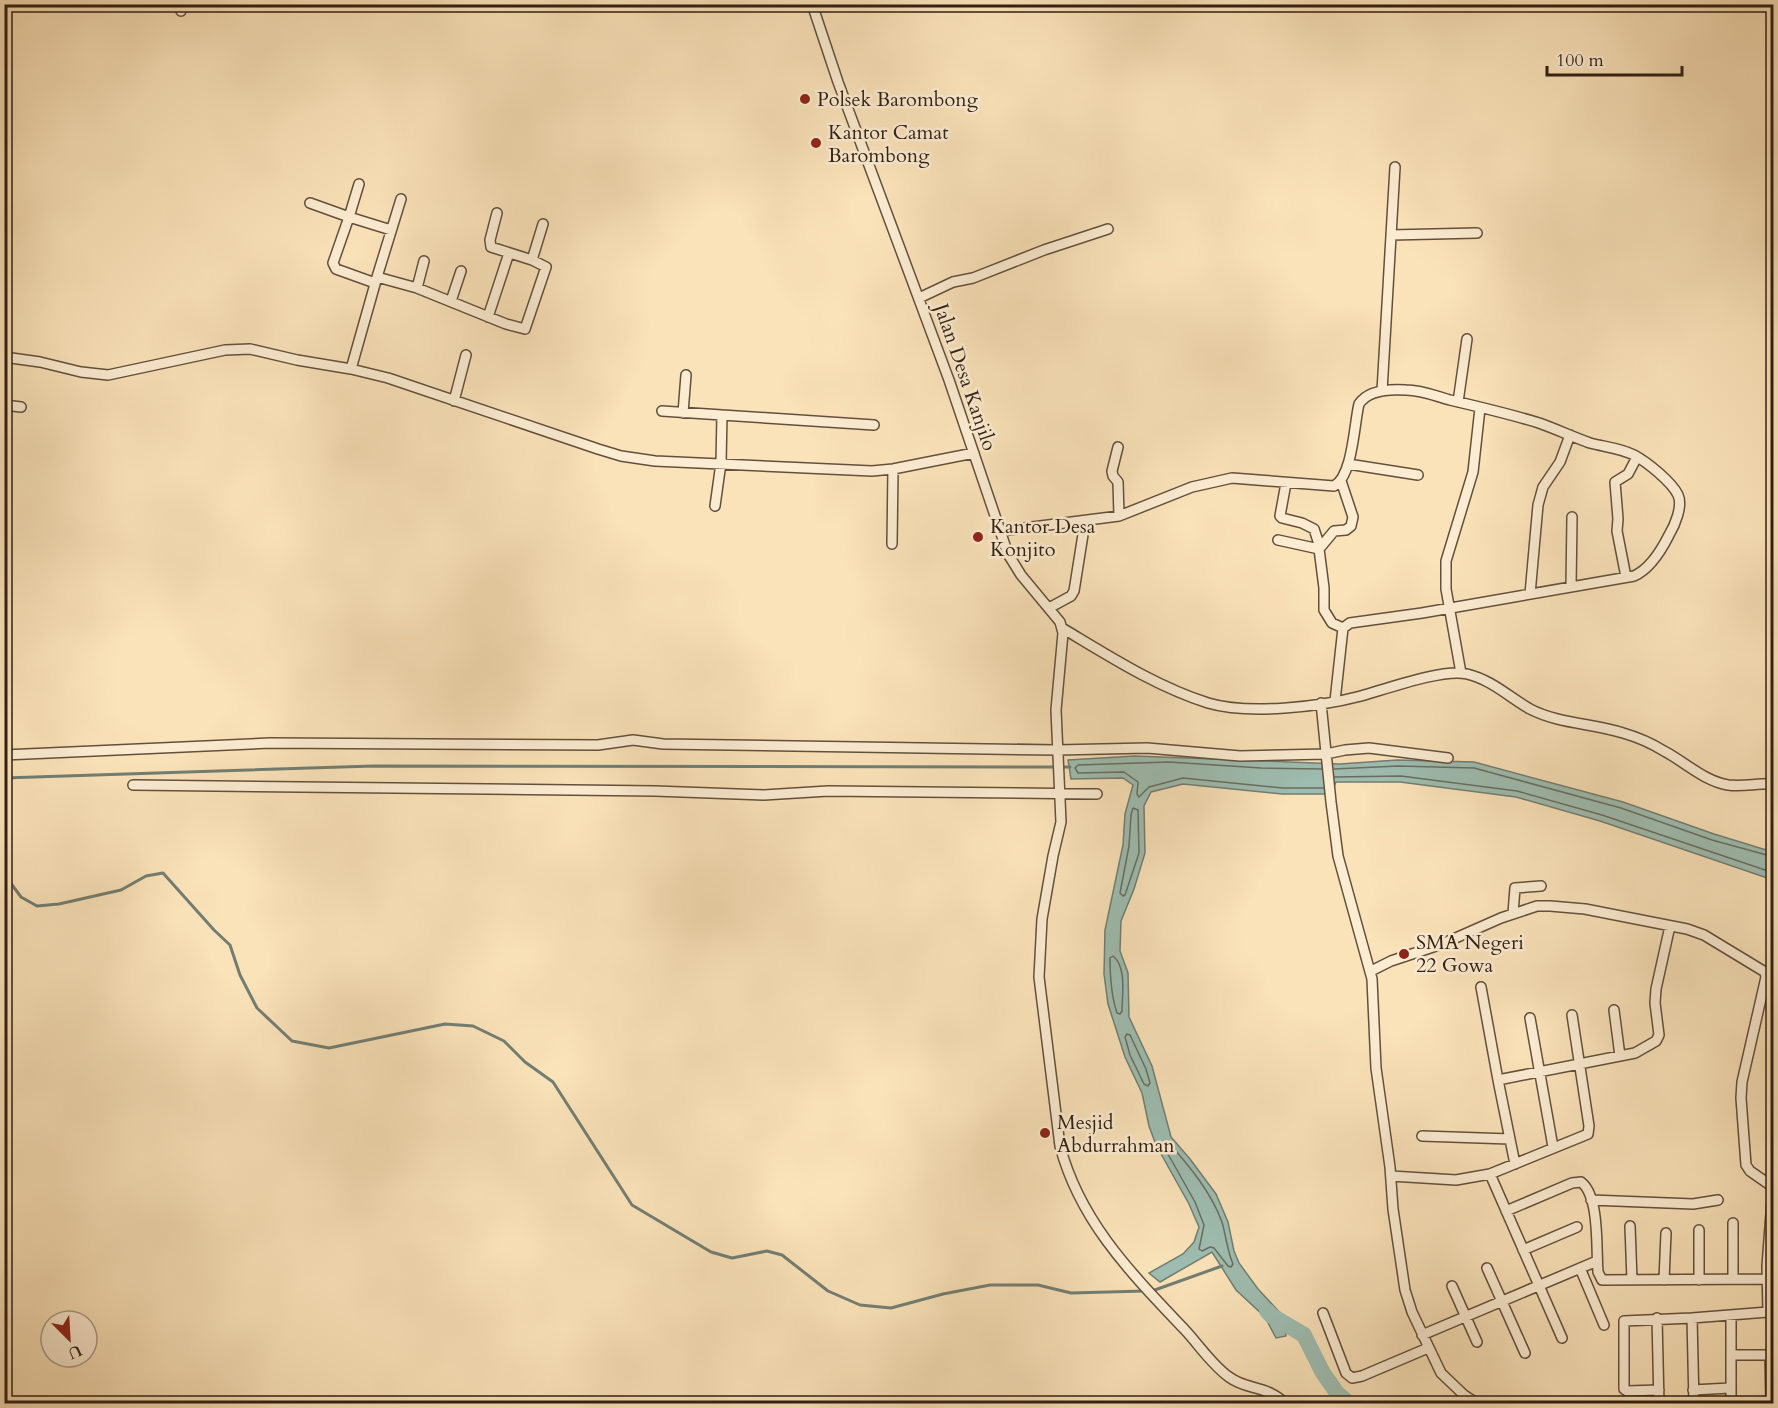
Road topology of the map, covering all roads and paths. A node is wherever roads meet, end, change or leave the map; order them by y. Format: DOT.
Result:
graph roads {
  1 [pos="812,4"];
  2 [pos="1395,167"];
  3 [pos="359,184"];
  4 [pos="401,199"];
  5 [pos="310,203"];
  6 [pos="497,213"];
  7 [pos="349,217"];
  8 [pos="543,224"];
  9 [pos="1108,229"];
  10 [pos="391,230"];
  11 [pos="1477,233"];
  12 [pos="1391,235"];
  13 [pos="509,253"];
  14 [pos="532,260"];
  15 [pos="424,261"];
  16 [pos="461,271"];
  17 [pos="376,280"];
  18 [pos="417,288"];
  19 [pos="919,298"];
  20 [pos="452,301"];
  21 [pos="488,317"];
  22 [pos="1467,339"];
  23 [pos="466,355"];
  24 [pos="4,357"];
  25 [pos="351,369"];
  26 [pos="686,375"];
  27 [pos="1382,391"];
  28 [pos="454,401"];
  29 [pos="1458,402"];
  30 [pos="4,405"];
  31 [pos="21,407"];
  32 [pos="1480,408"];
  33 [pos="662,411"];
  34 [pos="683,413"];
  35 [pos="722,416"];
  36 [pos="874,425"];
  37 [pos="1570,435"];
  38 [pos="1118,447"];
  39 [pos="974,453"];
  40 [pos="1637,457"];
  41 [pos="721,463"];
  42 [pos="1348,464"];
  43 [pos="893,469"];
  44 [pos="1418,475"];
  45 [pos="1341,481"];
  46 [pos="1286,483"];
  47 [pos="715,506"];
  48 [pos="1119,516"];
  49 [pos="1572,517"];
  50 [pos="1085,522"];
  51 [pos="1001,531"];
  52 [pos="1278,540"];
  53 [pos="892,544"];
  54 [pos="1319,549"];
  55 [pos="1626,578"];
  56 [pos="1571,587"];
  57 [pos="1530,594"];
  58 [pos="1049,608"];
  59 [pos="1449,608"];
  60 [pos="1062,628"];
  61 [pos="1342,628"];
  62 [pos="1461,673"];
  63 [pos="1335,701"];
  64 [pos="1321,703"];
  65 [pos="1057,753"];
  66 [pos="4,755"];
  67 [pos="1326,757"];
  68 [pos="1448,758"];
  69 [pos="1773,784"];
  70 [pos="133,785"];
  71 [pos="1060,791"];
  72 [pos="1097,794"];
  73 [pos="1541,886"];
  74 [pos="1513,913"];
  75 [pos="1670,926"];
  76 [pos="1371,971"];
  77 [pos="1481,987"];
  78 [pos="1614,1010"];
  79 [pos="1572,1015"];
  80 [pos="1530,1018"];
  81 [pos="1620,1056"];
  82 [pos="1581,1064"];
  83 [pos="1539,1072"];
  84 [pos="1498,1080"];
  85 [pos="1422,1136"];
  86 [pos="1510,1139"];
  87 [pos="1553,1147"];
  88 [pos="1515,1164"];
  89 [pos="1490,1174"];
  90 [pos="1391,1176"];
  91 [pos="1773,1187"];
  92 [pos="1591,1200"];
  93 [pos="1718,1200"];
  94 [pos="1506,1211"];
  95 [pos="1733,1223"];
  96 [pos="1630,1226"];
  97 [pos="1577,1227"];
  98 [pos="1698,1230"];
  99 [pos="1666,1233"];
  100 [pos="1523,1250"];
  101 [pos="1597,1261"];
  102 [pos="1486,1268"];
  103 [pos="1580,1268"];
  104 [pos="1733,1279"];
  105 [pos="1767,1279"];
  106 [pos="1632,1280"];
  107 [pos="1664,1280"];
  108 [pos="1698,1280"];
  109 [pos="1452,1286"];
  110 [pos="1538,1286"];
  111 [pos="1502,1302"];
  112 [pos="1771,1312"];
  113 [pos="1323,1313"];
  114 [pos="1731,1316"];
  115 [pos="1466,1317"];
  116 [pos="1658,1318"];
  117 [pos="1692,1318"];
  118 [pos="1604,1325"];
  119 [pos="1422,1335"];
  120 [pos="1562,1338"];
  121 [pos="1477,1341"];
  122 [pos="1428,1348"];
  123 [pos="1526,1353"];
  124 [pos="1732,1354"];
  125 [pos="1772,1355"];
  126 [pos="1730,1388"];
  127 [pos="1772,1389"];
  128 [pos="1659,1390"];
  129 [pos="1694,1390"];
  130 [pos="1286,1404"];
  131 [pos="1478,1404"];
  132 [pos="1659,1404"];
  133 [pos="1694,1404"];
  134 [pos="1731,1404"];
  135 [pos="1771,1404"];
  1 -- 19 [label="street, Jalan Desa Kanjilo"];
  2 -- 12 [label="street"];
  3 -- 7 [label="street"];
  4 -- 10 [label="street"];
  5 -- 7 [label="street"];
  6 -- 13 [label="street"];
  7 -- 10 [label="street"];
  7 -- 17 [label="street"];
  8 -- 14 [label="street"];
  9 -- 19 [label="street"];
  10 -- 17 [label="street"];
  11 -- 12 [label="street"];
  12 -- 27 [label="street"];
  13 -- 14 [label="street"];
  13 -- 21 [label="street"];
  14 -- 21 [label="street"];
  15 -- 18 [label="street"];
  16 -- 20 [label="street"];
  17 -- 18 [label="street"];
  17 -- 25 [label="street"];
  18 -- 20 [label="street"];
  19 -- 39 [label="street, Jalan Desa Kanjilo"];
  20 -- 21 [label="street"];
  22 -- 29 [label="street"];
  23 -- 28 [label="street"];
  24 -- 25 [label="street"];
  25 -- 28 [label="street"];
  26 -- 34 [label="street"];
  27 -- 29 [label="street"];
  27 -- 42 [label="street"];
  28 -- 41 [label="street"];
  29 -- 32 [label="street"];
  30 -- 31 [label="street"];
  32 -- 37 [label="street"];
  32 -- 59 [label="street"];
  33 -- 34 [label="street"];
  34 -- 35 [label="street"];
  35 -- 36 [label="street"];
  35 -- 41 [label="street"];
  37 -- 40 [label="street"];
  37 -- 57 [label="street"];
  38 -- 48 [label="street"];
  39 -- 43 [label="street"];
  39 -- 51 [label="street, Jalan Desa Kanjilo"];
  40 -- 55 [label="street"];
  40 -- 55 [label="street"];
  41 -- 43 [label="street"];
  41 -- 47 [label="street"];
  42 -- 44 [label="street"];
  42 -- 45 [label="street"];
  43 -- 53 [label="street"];
  45 -- 46 [label="street"];
  45 -- 54 [label="street"];
  46 -- 48 [label="street"];
  46 -- 54 [label="street"];
  48 -- 50 [label="street"];
  49 -- 56 [label="street"];
  50 -- 51 [label="street"];
  50 -- 58 [label="street"];
  51 -- 58 [label="street, Jalan Desa Kanjilo"];
  52 -- 54 [label="street"];
  54 -- 61 [label="street"];
  55 -- 56 [label="street"];
  56 -- 57 [label="street"];
  57 -- 59 [label="street"];
  58 -- 60 [label="street, Jalan Desa Kanjilo"];
  59 -- 61 [label="street"];
  59 -- 62 [label="street"];
  60 -- 64 [label="street"];
  60 -- 65 [label="street"];
  61 -- 63 [label="street"];
  62 -- 63 [label="street"];
  62 -- 69 [label="street"];
  63 -- 64 [label="street"];
  64 -- 67 [label="street"];
  65 -- 66 [label="street"];
  65 -- 67 [label="street"];
  65 -- 71 [label="street"];
  67 -- 68 [label="street"];
  67 -- 76 [label="street"];
  70 -- 71 [label="street"];
  71 -- 72 [label="street"];
  71 -- 130 [label="street"];
  73 -- 74 [label="street"];
  74 -- 75 [label="street"];
  74 -- 76 [label="street"];
  75 -- 81 [label="street"];
  75 -- 91 [label="street"];
  76 -- 90 [label="street"];
  77 -- 84 [label="street"];
  78 -- 81 [label="street"];
  79 -- 82 [label="street"];
  80 -- 83 [label="street"];
  81 -- 82 [label="street"];
  82 -- 83 [label="street"];
  82 -- 87 [label="street"];
  83 -- 84 [label="street"];
  83 -- 87 [label="street"];
  84 -- 86 [label="street"];
  85 -- 86 [label="street"];
  86 -- 88 [label="street"];
  87 -- 88 [label="street"];
  88 -- 89 [label="street"];
  89 -- 90 [label="street"];
  89 -- 94 [label="street"];
  90 -- 119 [label="street"];
  91 -- 105 [label="street"];
  92 -- 93 [label="street"];
  92 -- 94 [label="street"];
  92 -- 101 [label="street"];
  94 -- 100 [label="street"];
  95 -- 104 [label="street"];
  96 -- 106 [label="street"];
  97 -- 100 [label="street"];
  98 -- 108 [label="street"];
  99 -- 107 [label="street"];
  100 -- 110 [label="street"];
  101 -- 103 [label="street"];
  101 -- 106 [label="street"];
  102 -- 111 [label="street"];
  103 -- 110 [label="street"];
  103 -- 118 [label="street"];
  104 -- 105 [label="street"];
  104 -- 108 [label="street"];
  105 -- 112 [label="street"];
  106 -- 107 [label="street"];
  107 -- 108 [label="street"];
  109 -- 115 [label="street"];
  110 -- 111 [label="street"];
  110 -- 120 [label="street"];
  111 -- 115 [label="street"];
  111 -- 123 [label="street"];
  112 -- 114 [label="street"];
  113 -- 122 [label="street"];
  114 -- 117 [label="street"];
  114 -- 124 [label="street"];
  115 -- 119 [label="street"];
  115 -- 121 [label="street"];
  116 -- 117 [label="street"];
  116 -- 128 [label="street"];
  116 -- 128 [label="street"];
  117 -- 129 [label="street"];
  119 -- 122 [label="street"];
  122 -- 131 [label="street"];
  124 -- 125 [label="street"];
  124 -- 126 [label="street"];
  125 -- 127 [label="street"];
  126 -- 129 [label="street"];
  126 -- 134 [label="street"];
  127 -- 135 [label="street"];
  128 -- 132 [label="street"];
  129 -- 133 [label="street"];
}
